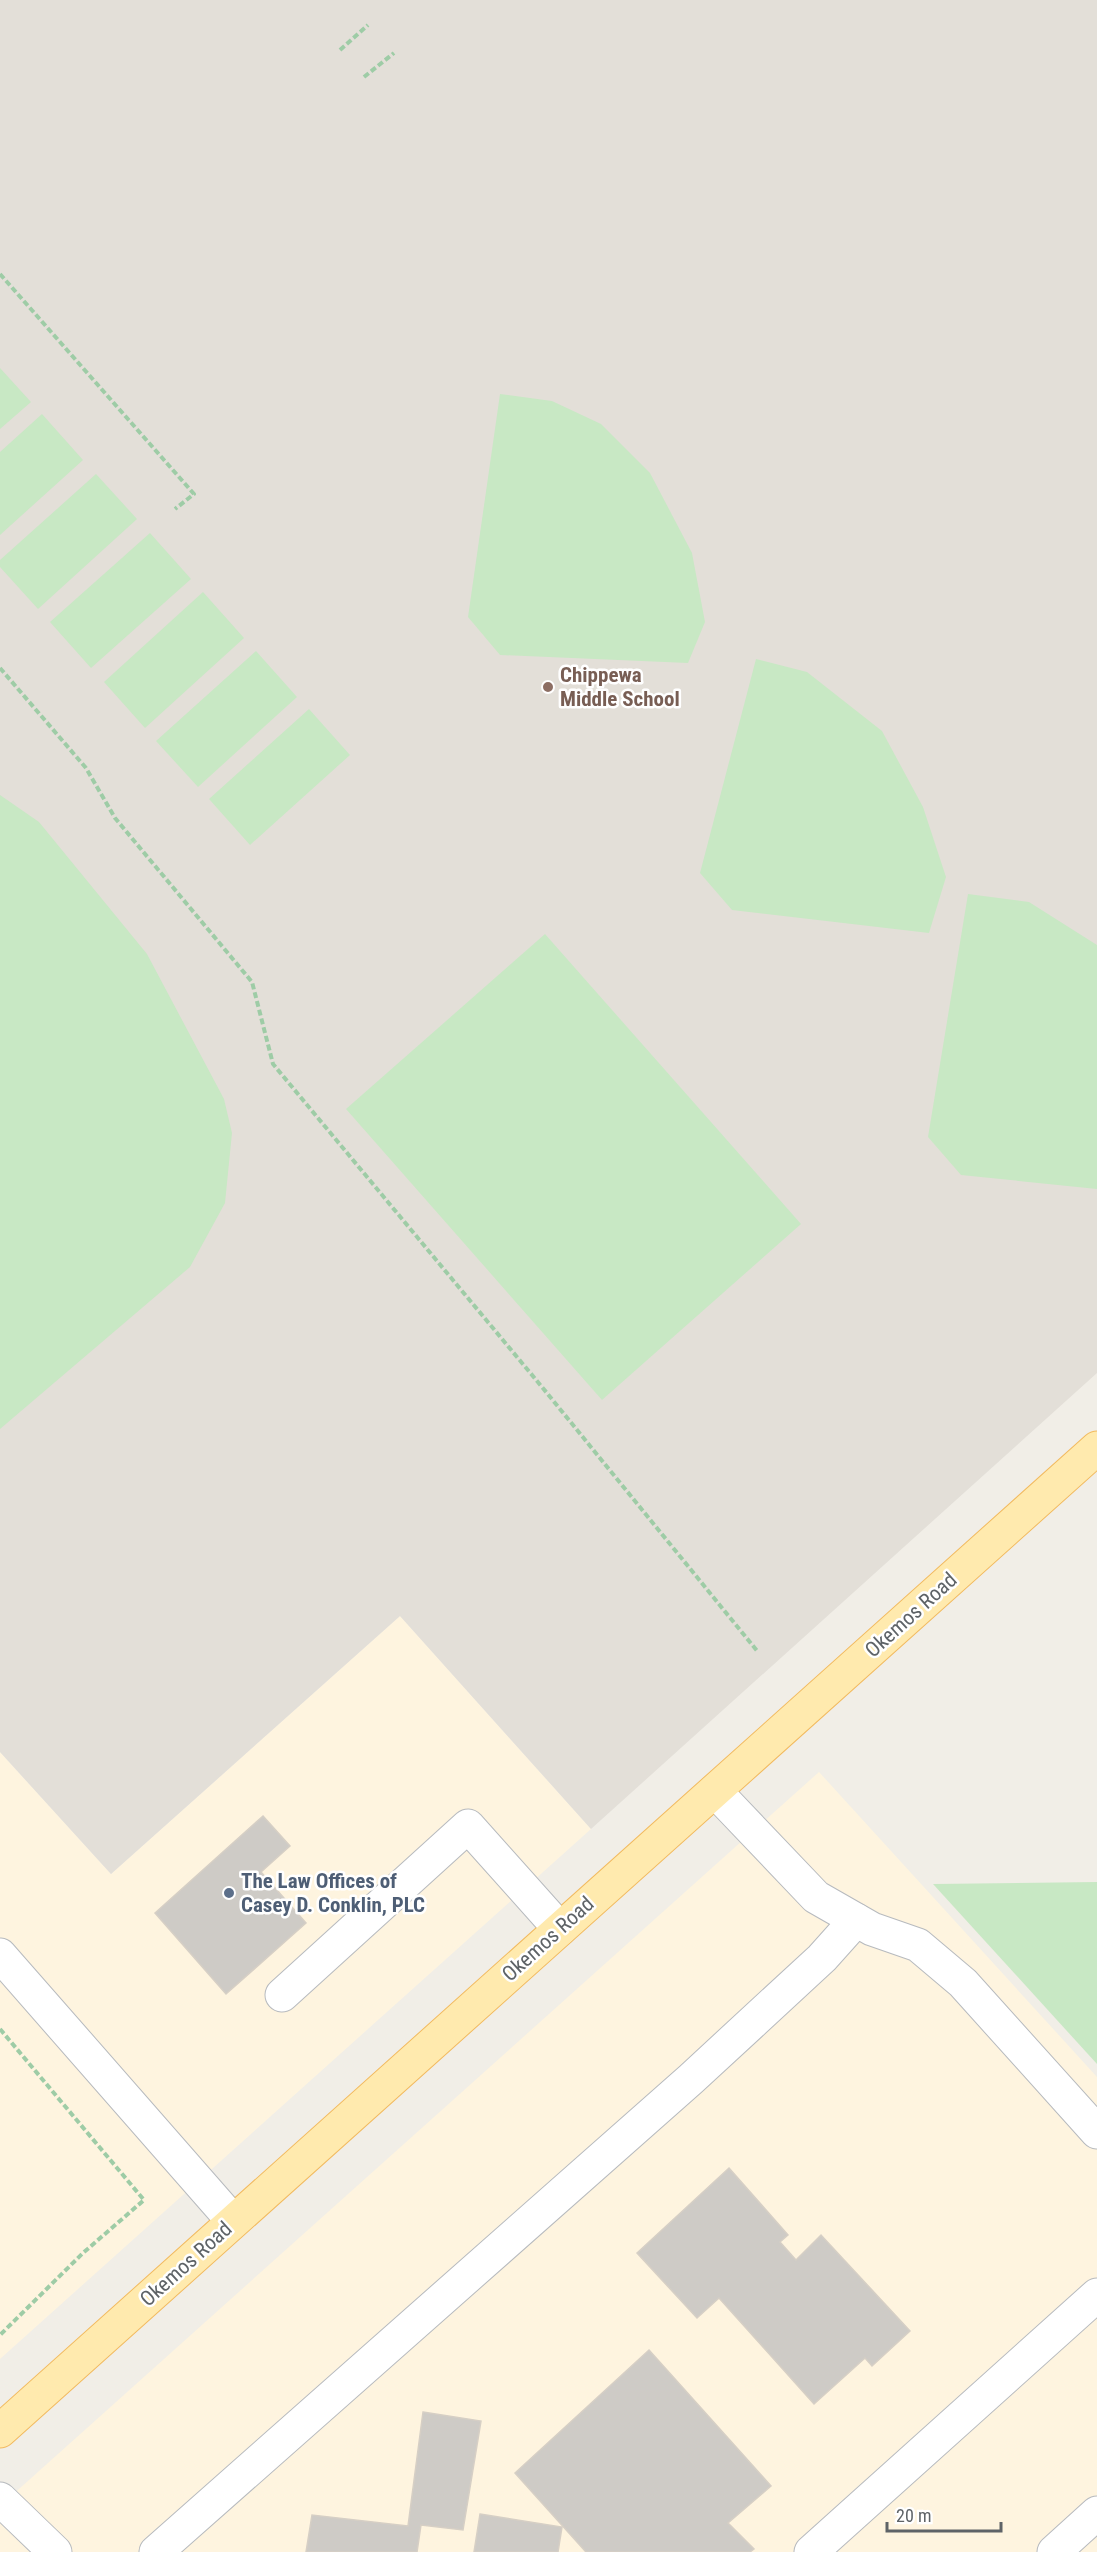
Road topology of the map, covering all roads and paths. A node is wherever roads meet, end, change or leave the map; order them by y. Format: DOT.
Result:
graph roads {
  1 [pos="368,25"];
  2 [pos="340,50"];
  3 [pos="394,53"];
  4 [pos="364,77"];
  5 [pos="0,274"];
  6 [pos="175,509"];
  7 [pos="0,668"];
  8 [pos="1097,1448"];
  9 [pos="758,1652"];
  10 [pos="715,1791"];
  11 [pos="856,1920"];
  12 [pos="560,1929"];
  13 [pos="0,1955"];
  14 [pos="282,1995"];
  15 [pos="0,2030"];
  16 [pos="1097,2133"];
  17 [pos="233,2221"];
  18 [pos="1097,2295"];
  19 [pos="0,2335"];
  20 [pos="0,2431"];
  21 [pos="0,2499"];
  22 [pos="1097,2513"];
  23 [pos="55,2552"];
  24 [pos="156,2552"];
  25 [pos="811,2552"];
  26 [pos="1054,2552"];
  1 -- 2 [label="path"];
  3 -- 4 [label="path"];
  5 -- 6 [label="path"];
  7 -- 9 [label="path"];
  8 -- 10 [label="main road, Okemos Road"];
  10 -- 11 [label="lane"];
  10 -- 12 [label="main road, Okemos Road"];
  11 -- 16 [label="lane"];
  11 -- 24 [label="lane"];
  12 -- 14 [label="lane"];
  12 -- 17 [label="main road, Okemos Road"];
  13 -- 17 [label="lane"];
  15 -- 19 [label="path"];
  17 -- 20 [label="main road, Okemos Road"];
  18 -- 25 [label="lane"];
  21 -- 23 [label="lane"];
  22 -- 26 [label="lane"];
}
